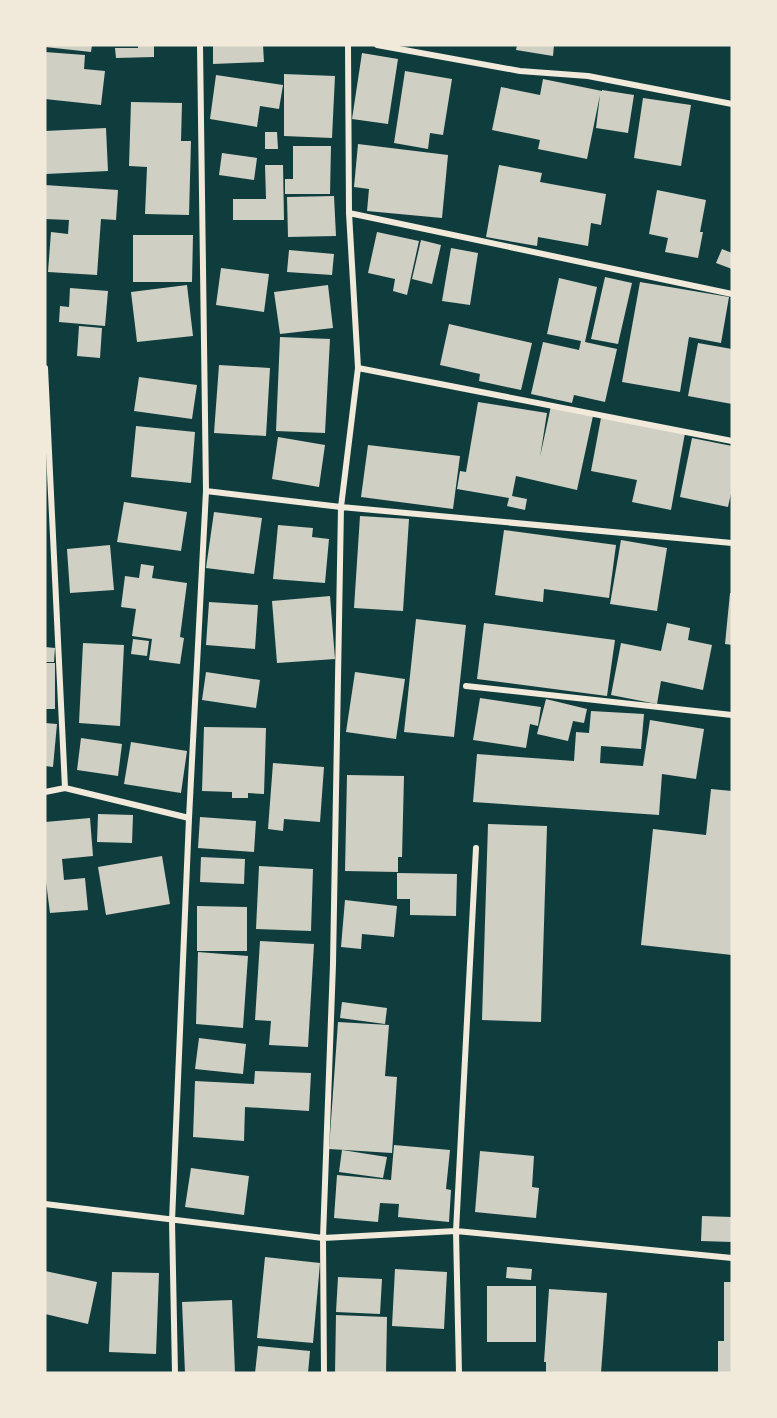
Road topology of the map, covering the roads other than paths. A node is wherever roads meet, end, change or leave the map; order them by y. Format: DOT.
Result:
graph roads {
  1 [pos="200,45"];
  2 [pos="348,45"];
  3 [pos="377,45"];
  4 [pos="732,104"];
  5 [pos="349,213"];
  6 [pos="732,294"];
  7 [pos="45,368"];
  8 [pos="358,368"];
  9 [pos="732,441"];
  10 [pos="206,491"];
  11 [pos="341,507"];
  12 [pos="732,543"];
  13 [pos="466,686"];
  14 [pos="732,715"];
  15 [pos="65,788"];
  16 [pos="45,792"];
  17 [pos="189,818"];
  18 [pos="476,848"];
  19 [pos="45,1204"];
  20 [pos="172,1221"];
  21 [pos="456,1231"];
  22 [pos="323,1238"];
  23 [pos="732,1258"];
  24 [pos="175,1373"];
  25 [pos="324,1373"];
  26 [pos="459,1373"];
  1 -- 10 [label="street"];
  2 -- 5 [label="street"];
  3 -- 4 [label="street"];
  5 -- 6 [label="street"];
  5 -- 8 [label="street"];
  7 -- 15 [label="street"];
  8 -- 9 [label="street"];
  8 -- 11 [label="street"];
  10 -- 11 [label="street"];
  10 -- 17 [label="street"];
  11 -- 12 [label="street"];
  11 -- 22 [label="street"];
  13 -- 14 [label="street"];
  15 -- 16 [label="street"];
  15 -- 17 [label="street"];
  17 -- 20 [label="street"];
  18 -- 21 [label="street"];
  19 -- 20 [label="street"];
  20 -- 22 [label="street"];
  20 -- 24 [label="street"];
  21 -- 22 [label="street"];
  21 -- 23 [label="street"];
  21 -- 26 [label="street"];
  22 -- 25 [label="street"];
}
